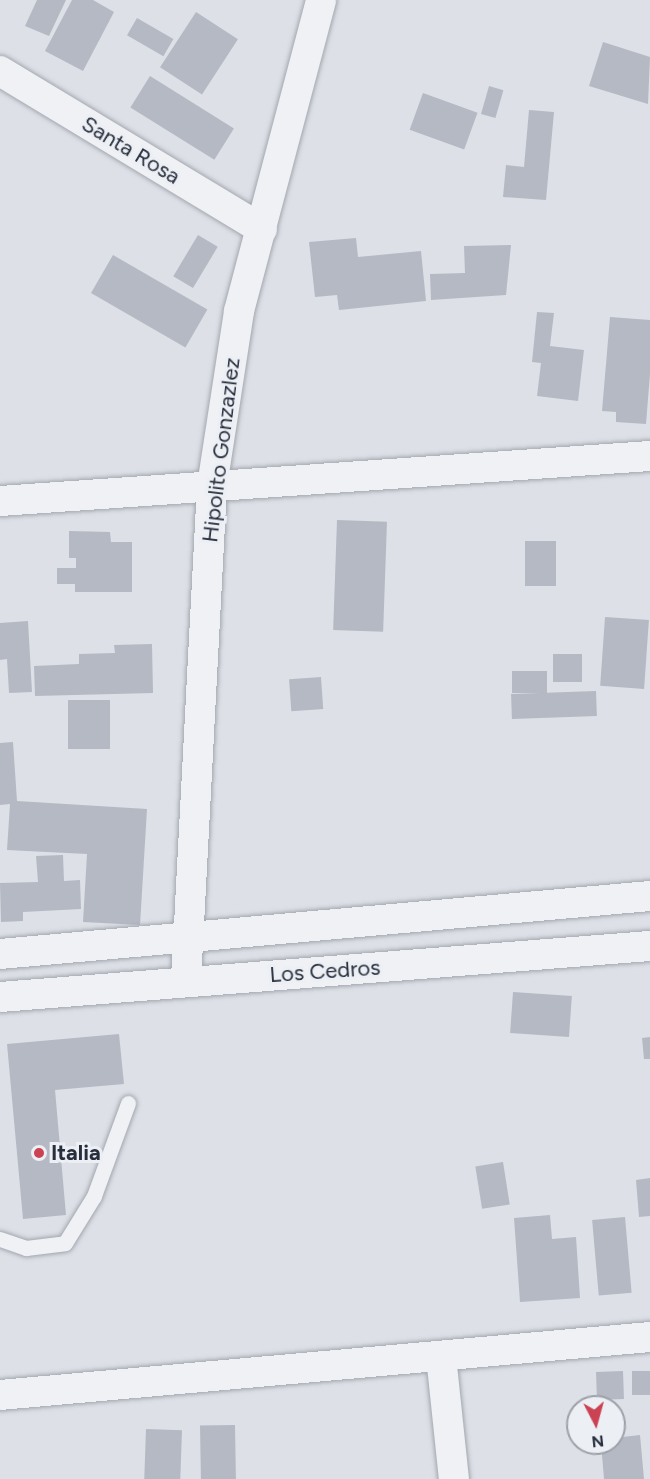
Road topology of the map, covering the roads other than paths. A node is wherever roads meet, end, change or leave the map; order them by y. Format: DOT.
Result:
graph roads {
  1 [pos="321,0"];
  2 [pos="0,71"];
  3 [pos="262,229"];
  4 [pos="650,456"];
  5 [pos="212,486"];
  6 [pos="0,501"];
  7 [pos="650,897"];
  8 [pos="189,937"];
  9 [pos="650,946"];
  10 [pos="0,954"];
  11 [pos="186,982"];
  12 [pos="0,997"];
  13 [pos="128,1103"];
  14 [pos="0,1239"];
  15 [pos="650,1337"];
  16 [pos="441,1356"];
  17 [pos="0,1395"];
  18 [pos="454,1479"];
  1 -- 3 [label="street, Hipolito Gonzazlez"];
  2 -- 3 [label="street, Santa Rosa"];
  3 -- 5 [label="street, Hipolito Gonzazlez"];
  4 -- 5 [label="street"];
  5 -- 6 [label="street"];
  5 -- 8 [label="street, Hipolito Gonzazlez"];
  7 -- 8 [label="street"];
  8 -- 10 [label="street"];
  8 -- 11 [label="street, Hipolito Gonzazlez"];
  9 -- 11 [label="street, Los Cedros"];
  11 -- 12 [label="street, Los Cedros"];
  13 -- 14 [label="lane"];
  15 -- 16 [label="street"];
  16 -- 17 [label="street"];
  16 -- 18 [label="street"];
}
